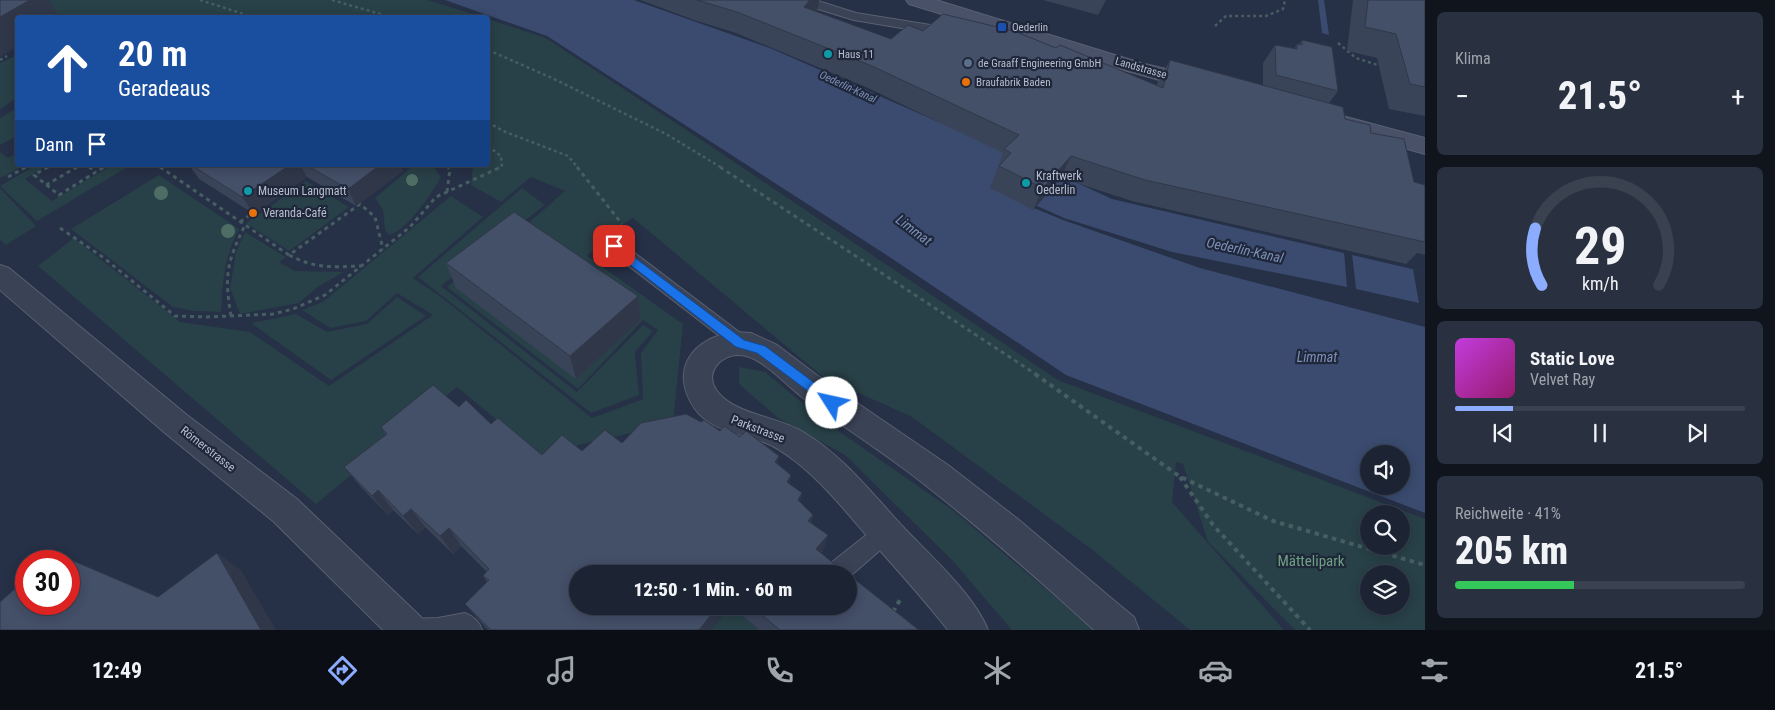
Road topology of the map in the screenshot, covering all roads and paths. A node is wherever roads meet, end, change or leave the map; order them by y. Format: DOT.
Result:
graph roads {
  1 [pos="200,0"];
  2 [pos="332,0"];
  3 [pos="802,0"];
  4 [pos="916,0"];
  5 [pos="1285,0"];
  6 [pos="247,15"];
  7 [pos="384,15"];
  8 [pos="1215,26"];
  9 [pos="965,36"];
  10 [pos="1338,43"];
  11 [pos="490,51"];
  12 [pos="7,56"];
  13 [pos="0,60"];
  14 [pos="1384,67"];
  15 [pos="1220,90"];
  16 [pos="1316,116"];
  17 [pos="490,123"];
  18 [pos="1425,146"];
  19 [pos="490,148"];
  20 [pos="26,167"];
  21 [pos="48,167"];
  22 [pos="78,167"];
  23 [pos="89,167"];
  24 [pos="105,167"];
  25 [pos="160,167"];
  26 [pos="448,167"];
  27 [pos="96,172"];
  28 [pos="8,177"];
  29 [pos="46,185"];
  30 [pos="447,192"];
  31 [pos="251,214"];
  32 [pos="240,222"];
  33 [pos="245,225"];
  34 [pos="60,228"];
  35 [pos="614,246"];
  36 [pos="382,249"];
  37 [pos="289,255"];
  38 [pos="361,266"];
  39 [pos="0,276"];
  40 [pos="231,316"];
  41 [pos="740,343"];
  42 [pos="1179,476"];
  43 [pos="886,532"];
  44 [pos="846,565"];
  45 [pos="1425,565"];
  46 [pos="408,630"];
  47 [pos="471,630"];
  48 [pos="970,630"];
  49 [pos="1121,630"];
  50 [pos="1310,630"];
  1 -- 6 [label="path"];
  2 -- 7 [label="path"];
  3 -- 9 [label="lane"];
  4 -- 15 [label="main road, Landstrasse"];
  5 -- 8 [label="path"];
  10 -- 14 [label="path"];
  11 -- 42 [label="path"];
  12 -- 13 [label="path"];
  16 -- 18 [label="main road"];
  17 -- 35 [label="path"];
  19 -- 30 [label="path"];
  20 -- 28 [label="path"];
  21 -- 29 [label="path"];
  22 -- 29 [label="path"];
  23 -- 27 [label="path"];
  24 -- 27 [label="path"];
  25 -- 32 [label="path"];
  26 -- 30 [label="path"];
  27 -- 29 [label="path"];
  30 -- 36 [label="path"];
  31 -- 32 [label="path"];
  32 -- 33 [label="path"];
  33 -- 37 [label="path"];
  33 -- 40 [label="path"];
  34 -- 40 [label="path"];
  35 -- 41 [label="lane"];
  36 -- 37 [label="path"];
  36 -- 38 [label="path"];
  37 -- 38 [label="path"];
  38 -- 40 [label="path"];
  39 -- 46 [label="street, Römerstrasse"];
  41 -- 43 [label="street, Parkstrasse"];
  41 -- 49 [label="street"];
  42 -- 45 [label="path"];
  42 -- 50 [label="path"];
  43 -- 44 [label="lane"];
  43 -- 48 [label="street, Parkstrasse"];
  46 -- 47 [label="lane"];
}
